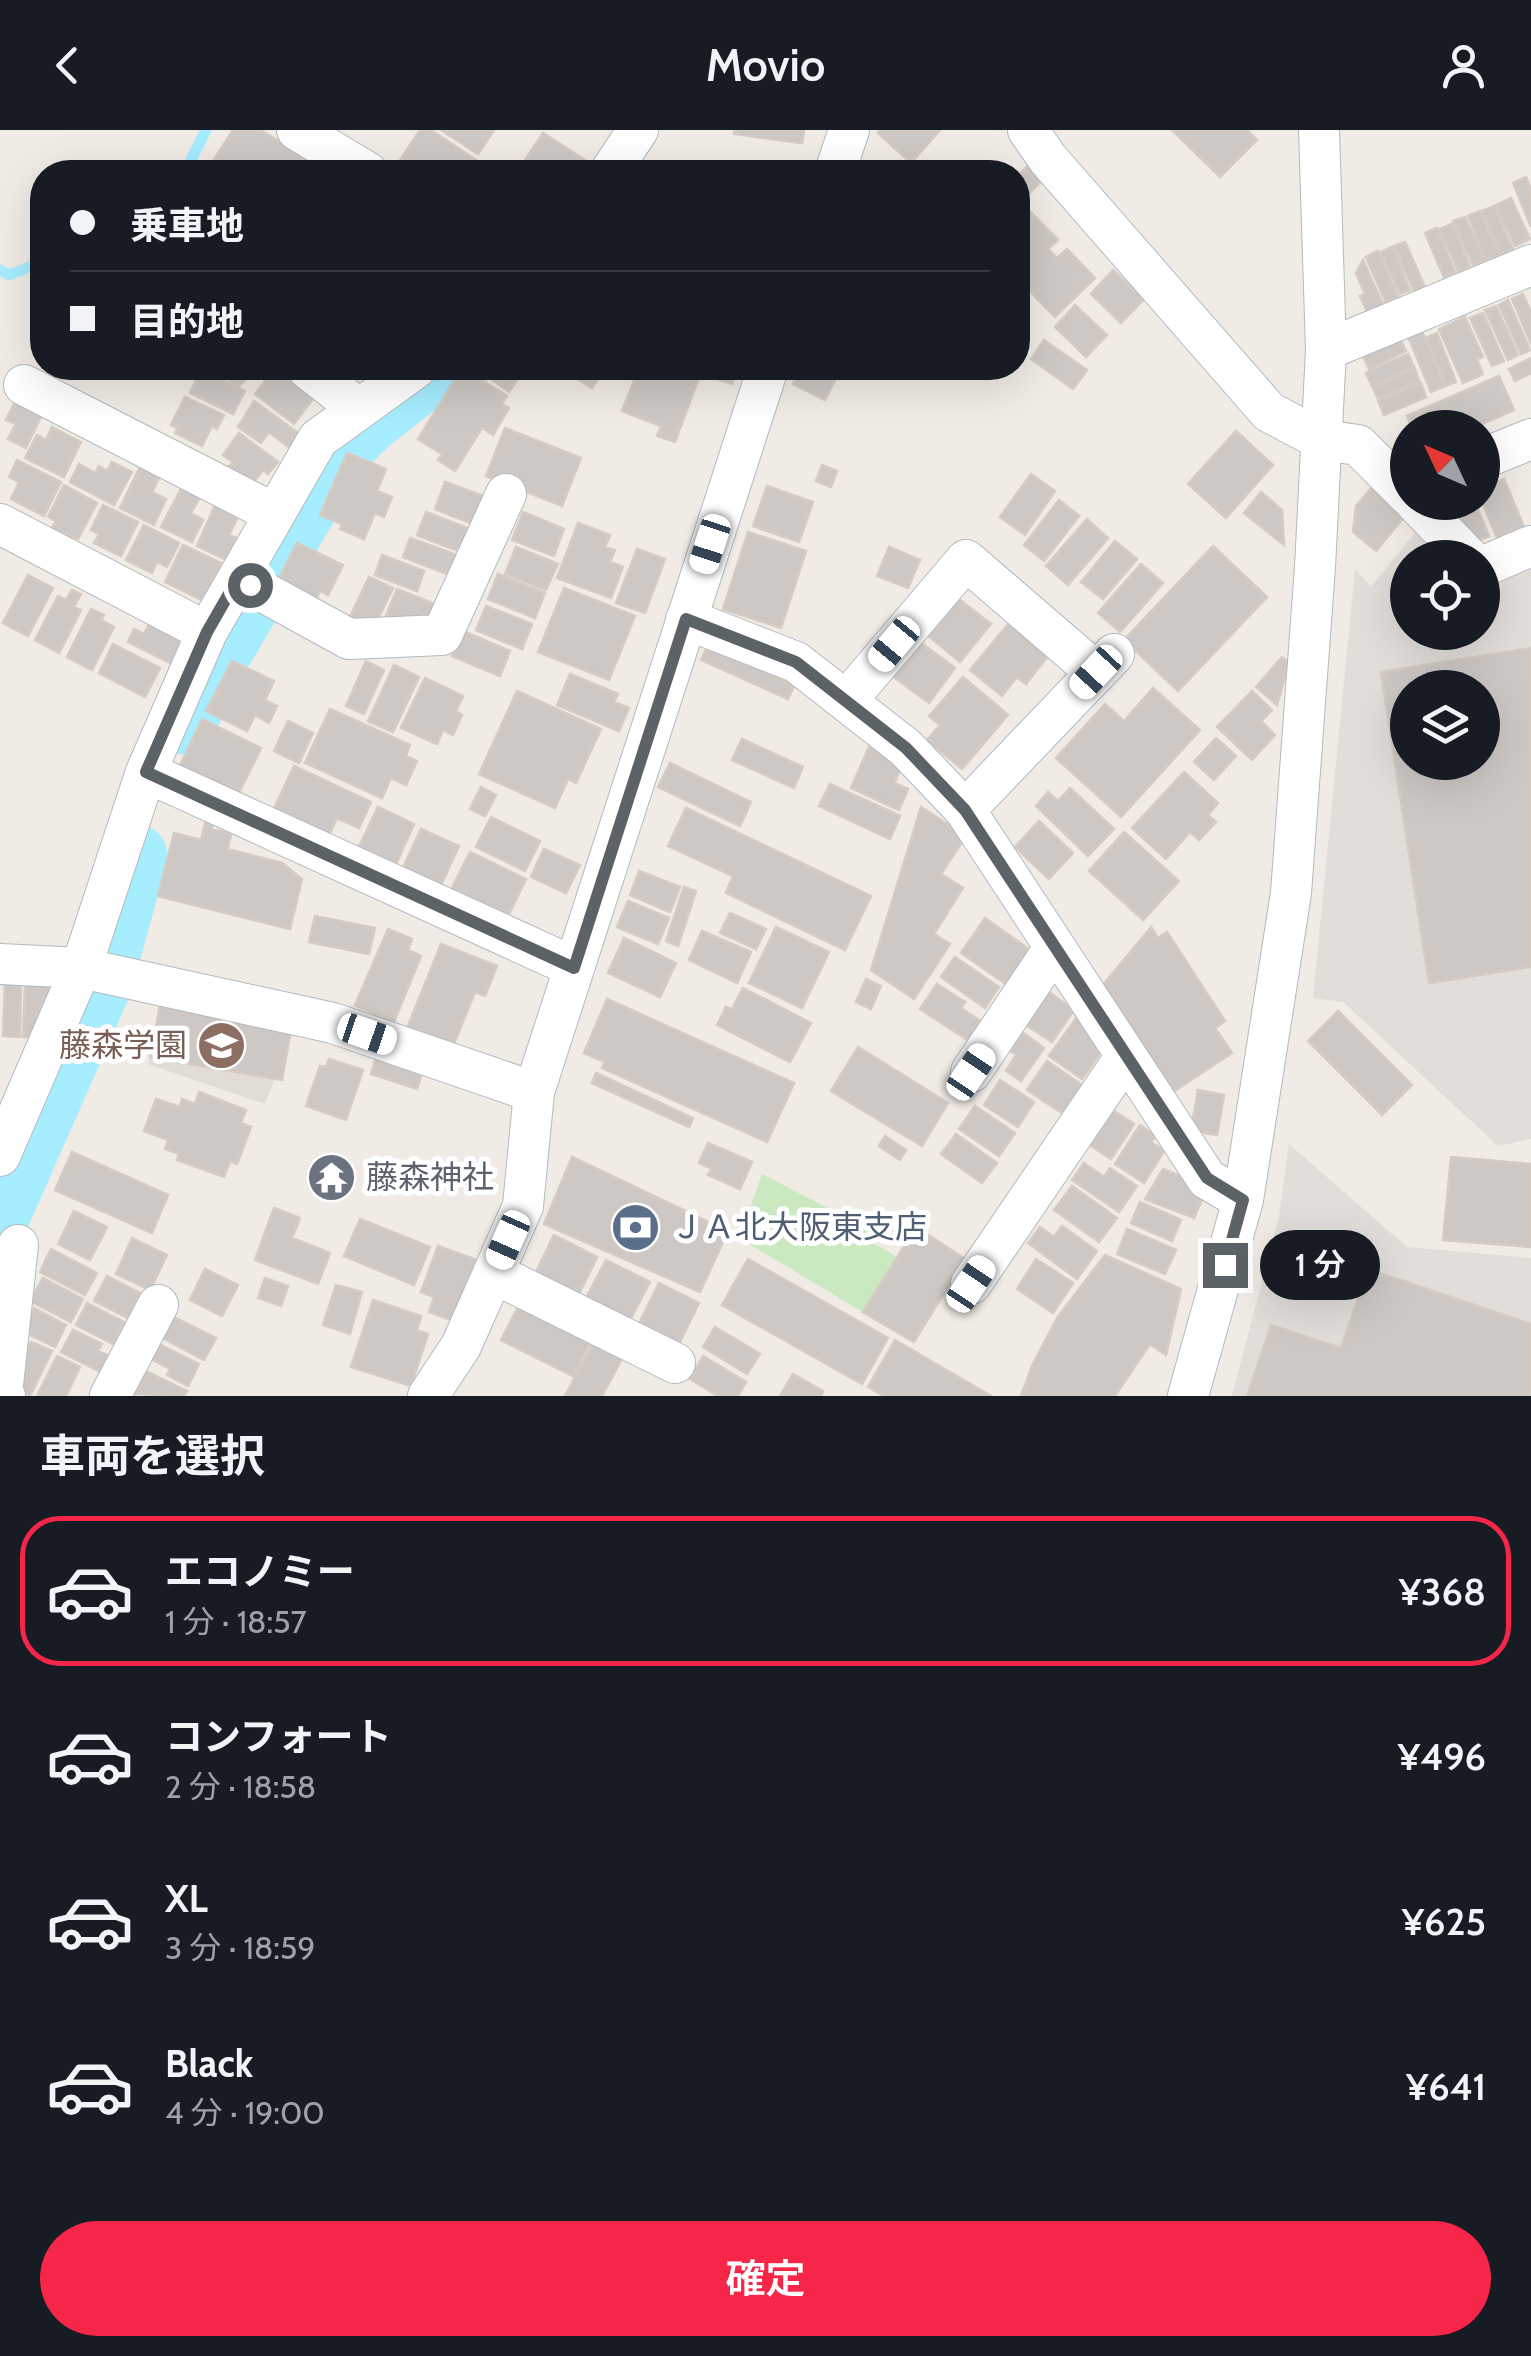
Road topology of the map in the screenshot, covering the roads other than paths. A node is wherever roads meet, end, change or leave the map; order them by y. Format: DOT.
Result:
graph roads {
  1 [pos="297,130"];
  2 [pos="638,130"];
  3 [pos="849,130"];
  4 [pos="1028,130"];
  5 [pos="1319,130"];
  6 [pos="347,160"];
  7 [pos="618,160"];
  8 [pos="839,160"];
  9 [pos="1531,265"];
  10 [pos="1326,350"];
  11 [pos="322,380"];
  12 [pos="399,380"];
  13 [pos="764,380"];
  14 [pos="24,385"];
  15 [pos="359,409"];
  16 [pos="1531,439"];
  17 [pos="1322,440"];
  18 [pos="1500,451"];
  19 [pos="1390,475"];
  20 [pos="506,494"];
  21 [pos="275,514"];
  22 [pos="1434,520"];
  23 [pos="0,524"];
  24 [pos="1452,540"];
  25 [pos="1531,546"];
  26 [pos="1500,559"];
  27 [pos="253,586"];
  28 [pos="686,619"];
  29 [pos="207,632"];
  30 [pos="846,700"];
  31 [pos="156,776"];
  32 [pos="965,810"];
  33 [pos="1055,947"];
  34 [pos="0,964"];
  35 [pos="574,968"];
  36 [pos="97,972"];
  37 [pos="1126,1056"];
  38 [pos="971,1072"];
  39 [pos="534,1092"];
  40 [pos="4,1138"];
  41 [pos="1243,1200"];
  42 [pos="18,1245"];
  43 [pos="493,1273"];
  44 [pos="971,1284"];
  45 [pos="158,1305"];
  46 [pos="675,1363"];
  47 [pos="5,1396"];
  48 [pos="110,1396"];
  49 [pos="428,1396"];
  50 [pos="1188,1396"];
  1 -- 6 [label="street"];
  2 -- 7 [label="street"];
  3 -- 8 [label="street"];
  4 -- 17 [label="street"];
  5 -- 10 [label="street"];
  9 -- 10 [label="street"];
  10 -- 17 [label="street"];
  11 -- 15 [label="street"];
  12 -- 15 [label="street"];
  13 -- 28 [label="street"];
  14 -- 21 [label="street"];
  15 -- 21 [label="street"];
  16 -- 18 [label="street"];
  17 -- 19 [label="street"];
  17 -- 41 [label="street"];
  20 -- 27 [label="street"];
  21 -- 27 [label="street"];
  22 -- 24 [label="street"];
  23 -- 29 [label="street"];
  25 -- 26 [label="street"];
  27 -- 29 [label="street"];
  28 -- 30 [label="street"];
  28 -- 35 [label="street"];
  29 -- 31 [label="street"];
  30 -- 32 [label="street"];
  30 -- 32 [label="street"];
  31 -- 35 [label="street"];
  31 -- 36 [label="street"];
  32 -- 33 [label="street"];
  33 -- 37 [label="street"];
  33 -- 38 [label="street"];
  34 -- 36 [label="street"];
  35 -- 39 [label="street"];
  36 -- 39 [label="street"];
  36 -- 40 [label="street"];
  37 -- 41 [label="street"];
  37 -- 44 [label="street"];
  39 -- 43 [label="street"];
  41 -- 50 [label="street"];
  42 -- 47 [label="street"];
  43 -- 46 [label="street"];
  43 -- 49 [label="street"];
  45 -- 48 [label="street"];
}
